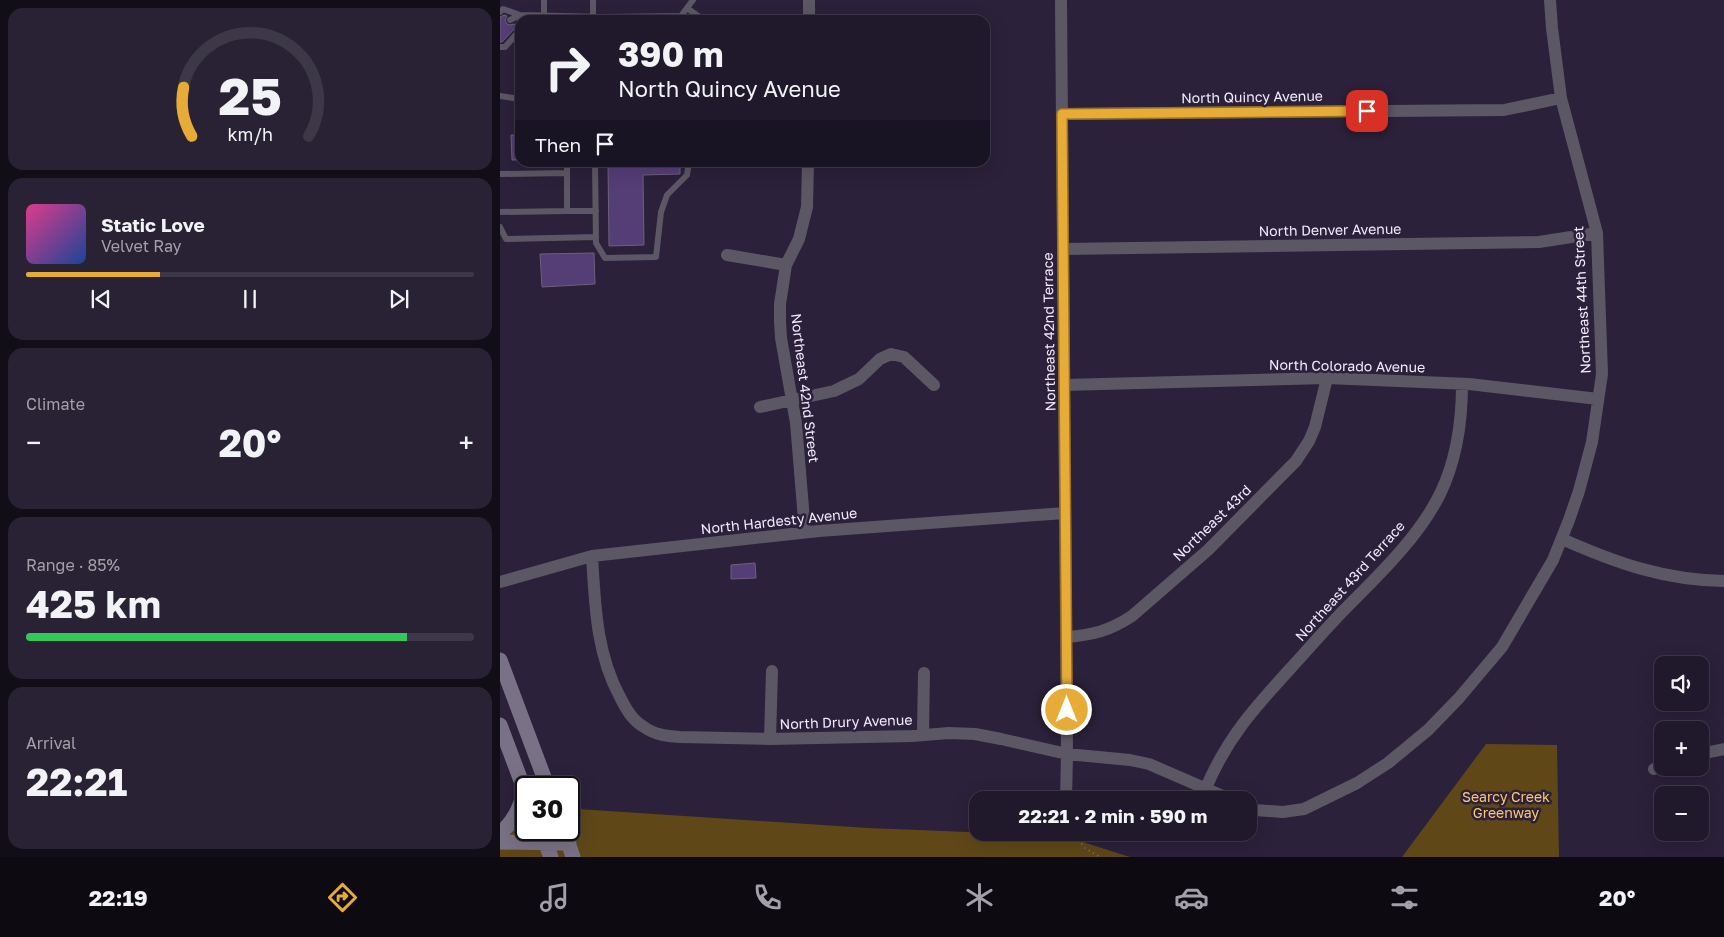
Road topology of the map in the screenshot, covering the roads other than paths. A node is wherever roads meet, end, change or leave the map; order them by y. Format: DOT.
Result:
graph roads {
  1 [pos="544,0"];
  2 [pos="593,0"];
  3 [pos="693,0"];
  4 [pos="809,0"];
  5 [pos="1060,0"];
  6 [pos="1550,0"];
  7 [pos="687,8"];
  8 [pos="500,12"];
  9 [pos="544,15"];
  10 [pos="593,15"];
  11 [pos="683,15"];
  12 [pos="697,15"];
  13 [pos="809,15"];
  14 [pos="515,16"];
  15 [pos="515,19"];
  16 [pos="510,20"];
  17 [pos="515,36"];
  18 [pos="500,47"];
  19 [pos="500,96"];
  20 [pos="515,98"];
  21 [pos="1561,98"];
  22 [pos="1062,114"];
  23 [pos="567,167"];
  24 [pos="595,167"];
  25 [pos="688,167"];
  26 [pos="808,167"];
  27 [pos="567,173"];
  28 [pos="500,174"];
  29 [pos="567,211"];
  30 [pos="596,211"];
  31 [pos="500,212"];
  32 [pos="500,227"];
  33 [pos="1597,233"];
  34 [pos="596,238"];
  35 [pos="1063,249"];
  36 [pos="727,255"];
  37 [pos="786,265"];
  38 [pos="1327,378"];
  39 [pos="1462,384"];
  40 [pos="934,385"];
  41 [pos="1064,385"];
  42 [pos="1598,399"];
  43 [pos="792,400"];
  44 [pos="760,407"];
  45 [pos="1065,513"];
  46 [pos="805,532"];
  47 [pos="1562,539"];
  48 [pos="592,556"];
  49 [pos="1724,581"];
  50 [pos="500,582"];
  51 [pos="1066,637"];
  52 [pos="500,660"];
  53 [pos="772,671"];
  54 [pos="924,673"];
  55 [pos="500,725"];
  56 [pos="922,734"];
  57 [pos="770,739"];
  58 [pos="1724,749"];
  59 [pos="1709,752"];
  60 [pos="1068,754"];
  61 [pos="520,776"];
  62 [pos="544,776"];
  63 [pos="1206,788"];
  64 [pos="1066,791"];
  65 [pos="1212,791"];
  66 [pos="1257,810"];
  67 [pos="515,815"];
  68 [pos="500,833"];
  69 [pos="500,842"];
  70 [pos="545,843"];
  71 [pos="568,843"];
  1 -- 9 [label="lane"];
  2 -- 10 [label="lane"];
  3 -- 7 [label="lane"];
  4 -- 13 [label="street"];
  5 -- 22 [label="street, Northeast 42nd Terrace"];
  6 -- 21 [label="street, Northeast 44th Street"];
  7 -- 11 [label="lane"];
  7 -- 12 [label="lane"];
  8 -- 14 [label="lane"];
  15 -- 16 [label="lane"];
  17 -- 18 [label="lane"];
  19 -- 20 [label="lane"];
  21 -- 22 [label="street, North Quincy Avenue"];
  21 -- 33 [label="street, Northeast 44th Street"];
  22 -- 35 [label="street, Northeast 42nd Terrace"];
  23 -- 27 [label="lane"];
  24 -- 30 [label="lane"];
  25 -- 34 [label="lane"];
  26 -- 37 [label="street, Northeast 42nd Street"];
  27 -- 28 [label="lane"];
  27 -- 29 [label="lane"];
  29 -- 30 [label="lane"];
  29 -- 31 [label="lane"];
  30 -- 34 [label="lane"];
  32 -- 34 [label="lane"];
  33 -- 35 [label="street, North Denver Avenue"];
  33 -- 42 [label="street, Northeast 44th Street"];
  35 -- 41 [label="street, Northeast 42nd Terrace"];
  36 -- 37 [label="street"];
  37 -- 43 [label="street, Northeast 42nd Street"];
  38 -- 39 [label="street, North Colorado Avenue"];
  38 -- 41 [label="street, North Colorado Avenue"];
  38 -- 51 [label="street, Northeast 43rd"];
  39 -- 42 [label="street, North Colorado Avenue"];
  39 -- 63 [label="street, Northeast 43rd Terrace"];
  40 -- 43 [label="street"];
  41 -- 45 [label="street, Northeast 42nd Terrace"];
  42 -- 47 [label="street, Northeast 44th Street"];
  43 -- 44 [label="street"];
  43 -- 46 [label="street, Northeast 42nd Street"];
  45 -- 46 [label="street, North Hardesty Avenue"];
  45 -- 51 [label="street, Northeast 42nd Terrace"];
  46 -- 48 [label="street, North Hardesty Avenue"];
  47 -- 49 [label="street"];
  47 -- 66 [label="street"];
  48 -- 50 [label="street, North Hardesty Avenue"];
  48 -- 57 [label="street, North Drury Avenue"];
  51 -- 60 [label="street, Northeast 42nd Terrace"];
  52 -- 62 [label="main road"];
  53 -- 57 [label="street, North Drury Avenue"];
  54 -- 56 [label="street, North Drury Avenue"];
  55 -- 61 [label="main road"];
  56 -- 57 [label="street, North Drury Avenue"];
  56 -- 60 [label="street, North Drury Avenue"];
  58 -- 59 [label="street"];
  60 -- 63 [label="street, North Drury Avenue"];
  60 -- 64 [label="street"];
  63 -- 65 [label="street, North Drury Avenue"];
  67 -- 68 [label="main road"];
  69 -- 70 [label="main road"];
  70 -- 71 [label="main road"];
}
